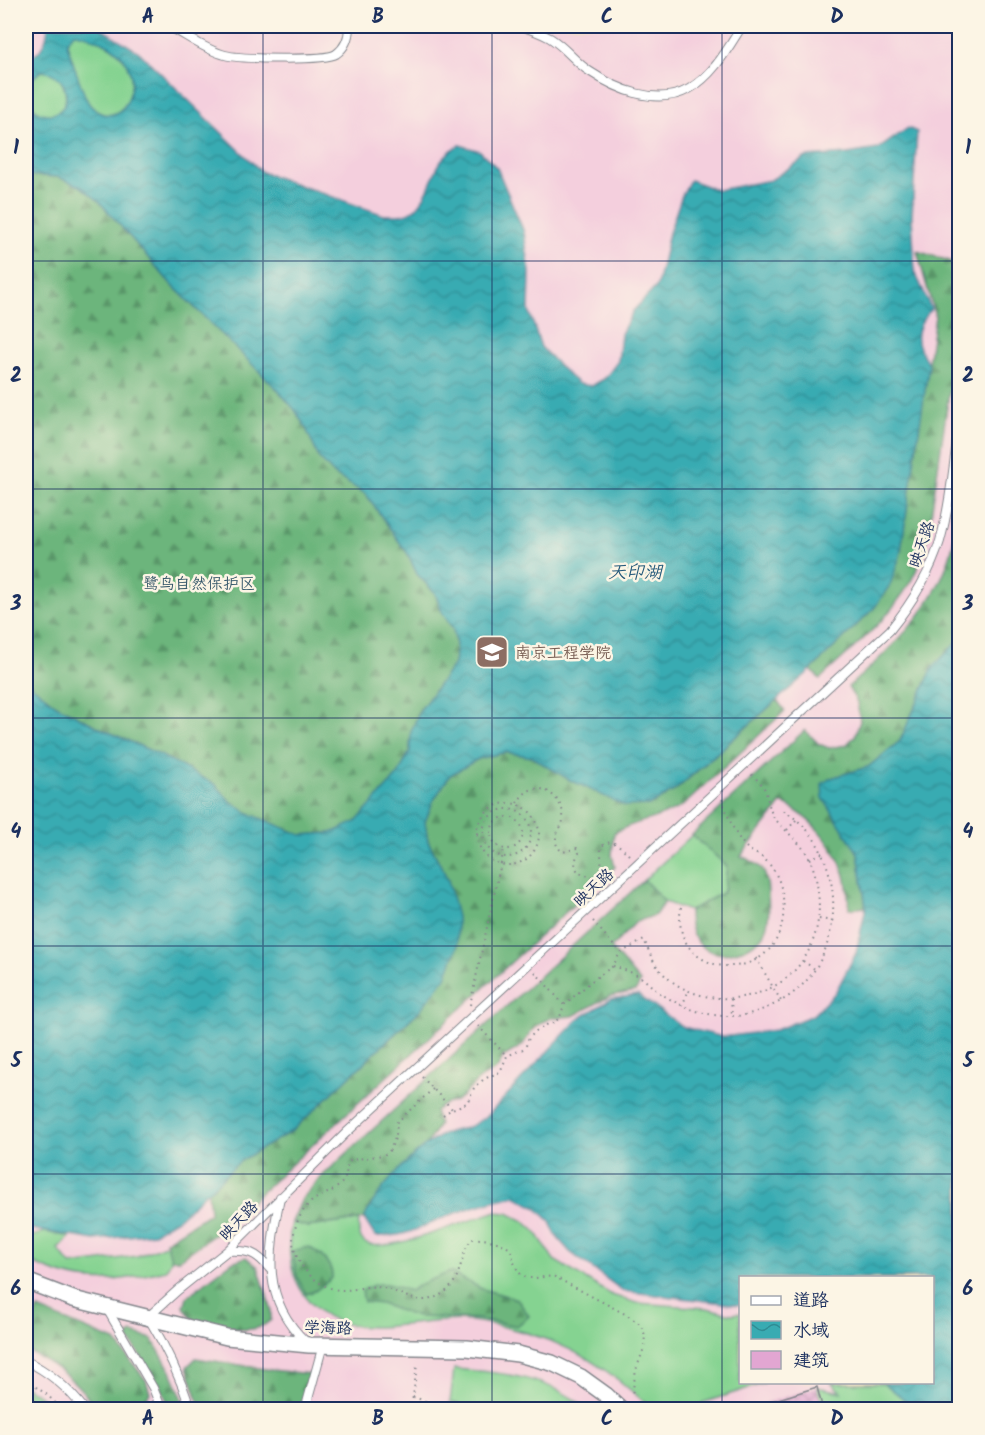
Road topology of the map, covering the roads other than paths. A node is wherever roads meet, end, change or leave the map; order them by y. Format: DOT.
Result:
graph roads {
  1 [pos="171,26"];
  2 [pos="349,26"];
  3 [pos="520,26"];
  4 [pos="742,26"];
  5 [pos="960,418"];
  6 [pos="280,1197"];
  7 [pos="227,1251"];
  8 [pos="270,1269"];
  9 [pos="26,1281"];
  10 [pos="106,1308"];
  11 [pos="148,1317"];
  12 [pos="316,1345"];
  13 [pos="26,1361"];
  14 [pos="160,1406"];
  15 [pos="85,1410"];
  16 [pos="146,1410"];
  17 [pos="191,1410"];
  18 [pos="305,1410"];
  19 [pos="622,1410"];
  1 -- 2 [label="lane"];
  3 -- 4 [label="lane"];
  5 -- 6 [label="lane, 映天路"];
  6 -- 7 [label="lane, 映天路"];
  6 -- 8 [label="lane"];
  7 -- 8 [label="lane"];
  7 -- 11 [label="lane, 映天路"];
  8 -- 12 [label="lane"];
  9 -- 10 [label="street, 学海路"];
  10 -- 11 [label="street, 学海路"];
  10 -- 14 [label="lane"];
  11 -- 12 [label="street, 学海路"];
  11 -- 17 [label="lane"];
  12 -- 18 [label="lane"];
  12 -- 19 [label="street, 学海路"];
  13 -- 15 [label="lane"];
  14 -- 16 [label="lane"];
}
